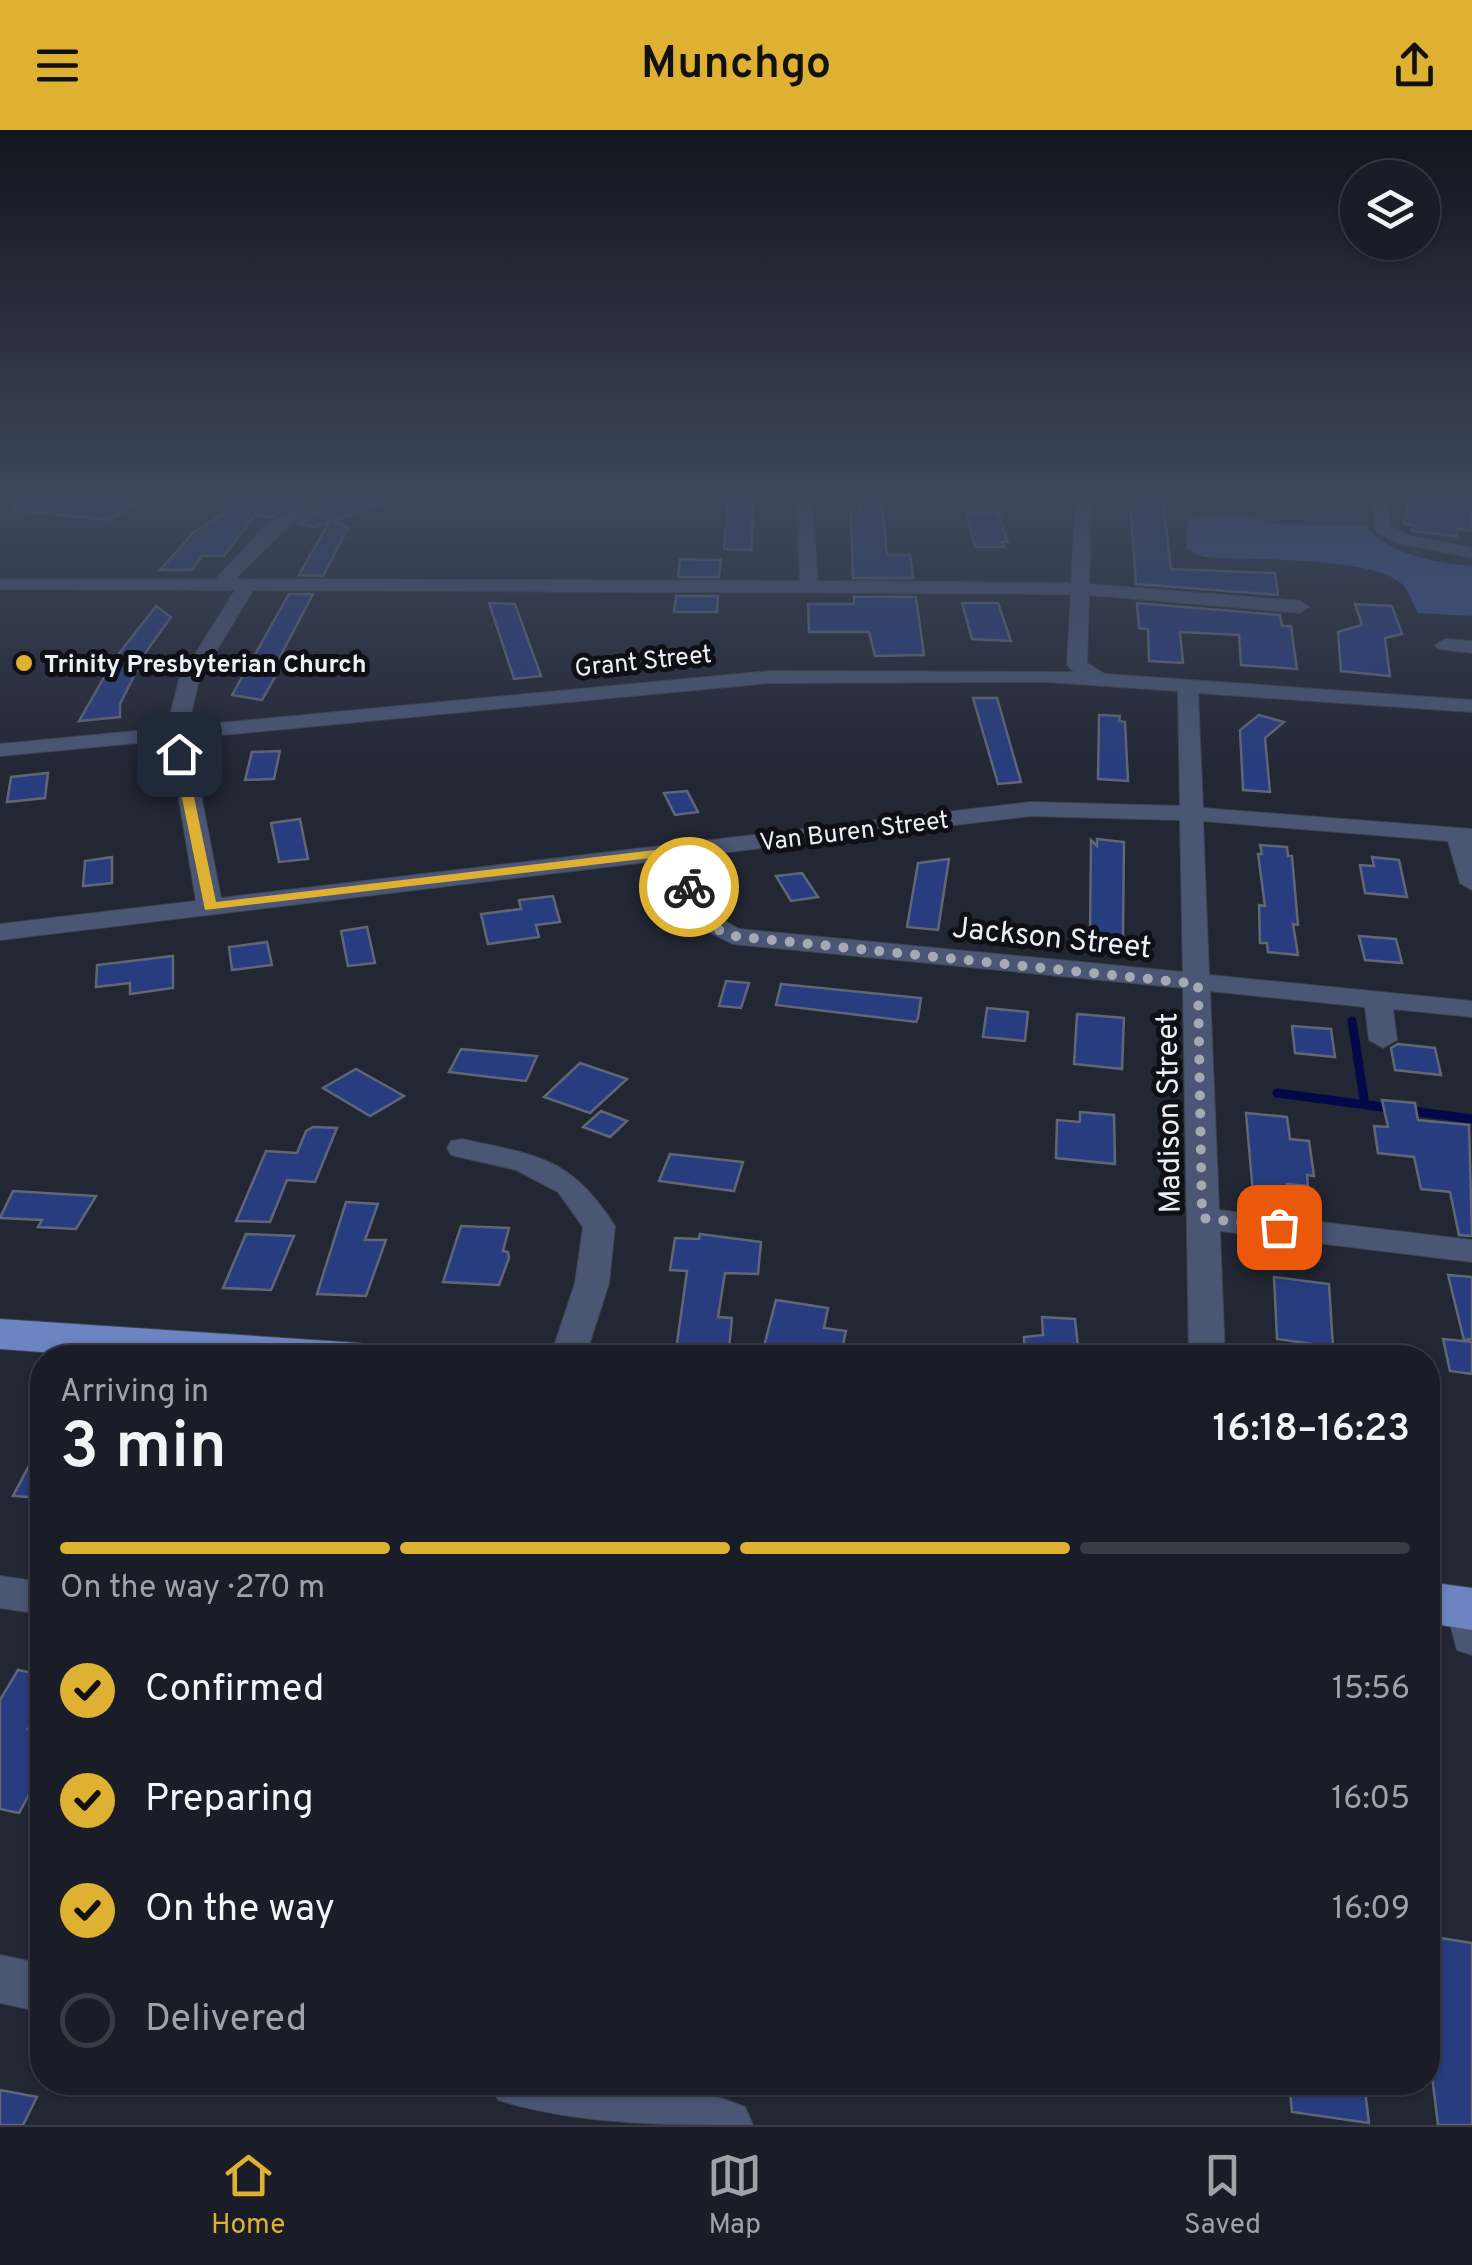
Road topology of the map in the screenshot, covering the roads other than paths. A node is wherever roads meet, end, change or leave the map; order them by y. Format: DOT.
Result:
graph roads {
  1 [pos="245,588"];
  2 [pos="997,588"];
  3 [pos="1078,589"];
  4 [pos="1300,608"];
  5 [pos="1445,645"];
  6 [pos="1472,647"];
  7 [pos="1098,678"];
  8 [pos="1188,688"];
  9 [pos="1472,706"];
  10 [pos="177,734"];
  11 [pos="0,750"];
  12 [pos="1191,814"];
  13 [pos="1465,835"];
  14 [pos="672,852"];
  15 [pos="1472,884"];
  16 [pos="210,907"];
  17 [pos="0,932"];
  18 [pos="1198,984"];
  19 [pos="1378,1002"];
  20 [pos="1472,1010"];
  21 [pos="1383,1040"];
  22 [pos="462,1148"];
  23 [pos="1202,1218"];
  24 [pos="1472,1251"];
  25 [pos="0,1334"];
  26 [pos="165,1345"];
  27 [pos="571,1345"];
  28 [pos="1207,1345"];
  29 [pos="0,1592"];
  30 [pos="30,1596"];
  31 [pos="0,1979"];
  32 [pos="30,1985"];
  33 [pos="580,2095"];
  34 [pos="728,2125"];
  1 -- 10 [label="street"];
  2 -- 3 [label="street"];
  3 -- 4 [label="street"];
  3 -- 7 [label="street"];
  5 -- 6 [label="street"];
  7 -- 8 [label="street, Grant Street"];
  7 -- 10 [label="street, Grant Street"];
  8 -- 9 [label="street, Grant Street"];
  8 -- 12 [label="street, Madison Street"];
  10 -- 11 [label="street, Grant Street"];
  10 -- 16 [label="street"];
  12 -- 13 [label="street, Van Buren Street"];
  12 -- 14 [label="street, Van Buren Street"];
  12 -- 18 [label="street, Madison Street"];
  13 -- 15 [label="street"];
  14 -- 16 [label="street, Van Buren Street"];
  14 -- 18 [label="street, Jackson Street"];
  16 -- 17 [label="street, Van Buren Street"];
  18 -- 19 [label="street, Jackson Street"];
  18 -- 23 [label="street, Madison Street"];
  19 -- 20 [label="street, Jackson Street"];
  19 -- 21 [label="street"];
  22 -- 27 [label="street"];
  23 -- 24 [label="street"];
  23 -- 28 [label="street, Madison Street"];
  25 -- 26 [label="main road"];
  29 -- 30 [label="street"];
  31 -- 32 [label="street"];
  33 -- 34 [label="street"];
}
